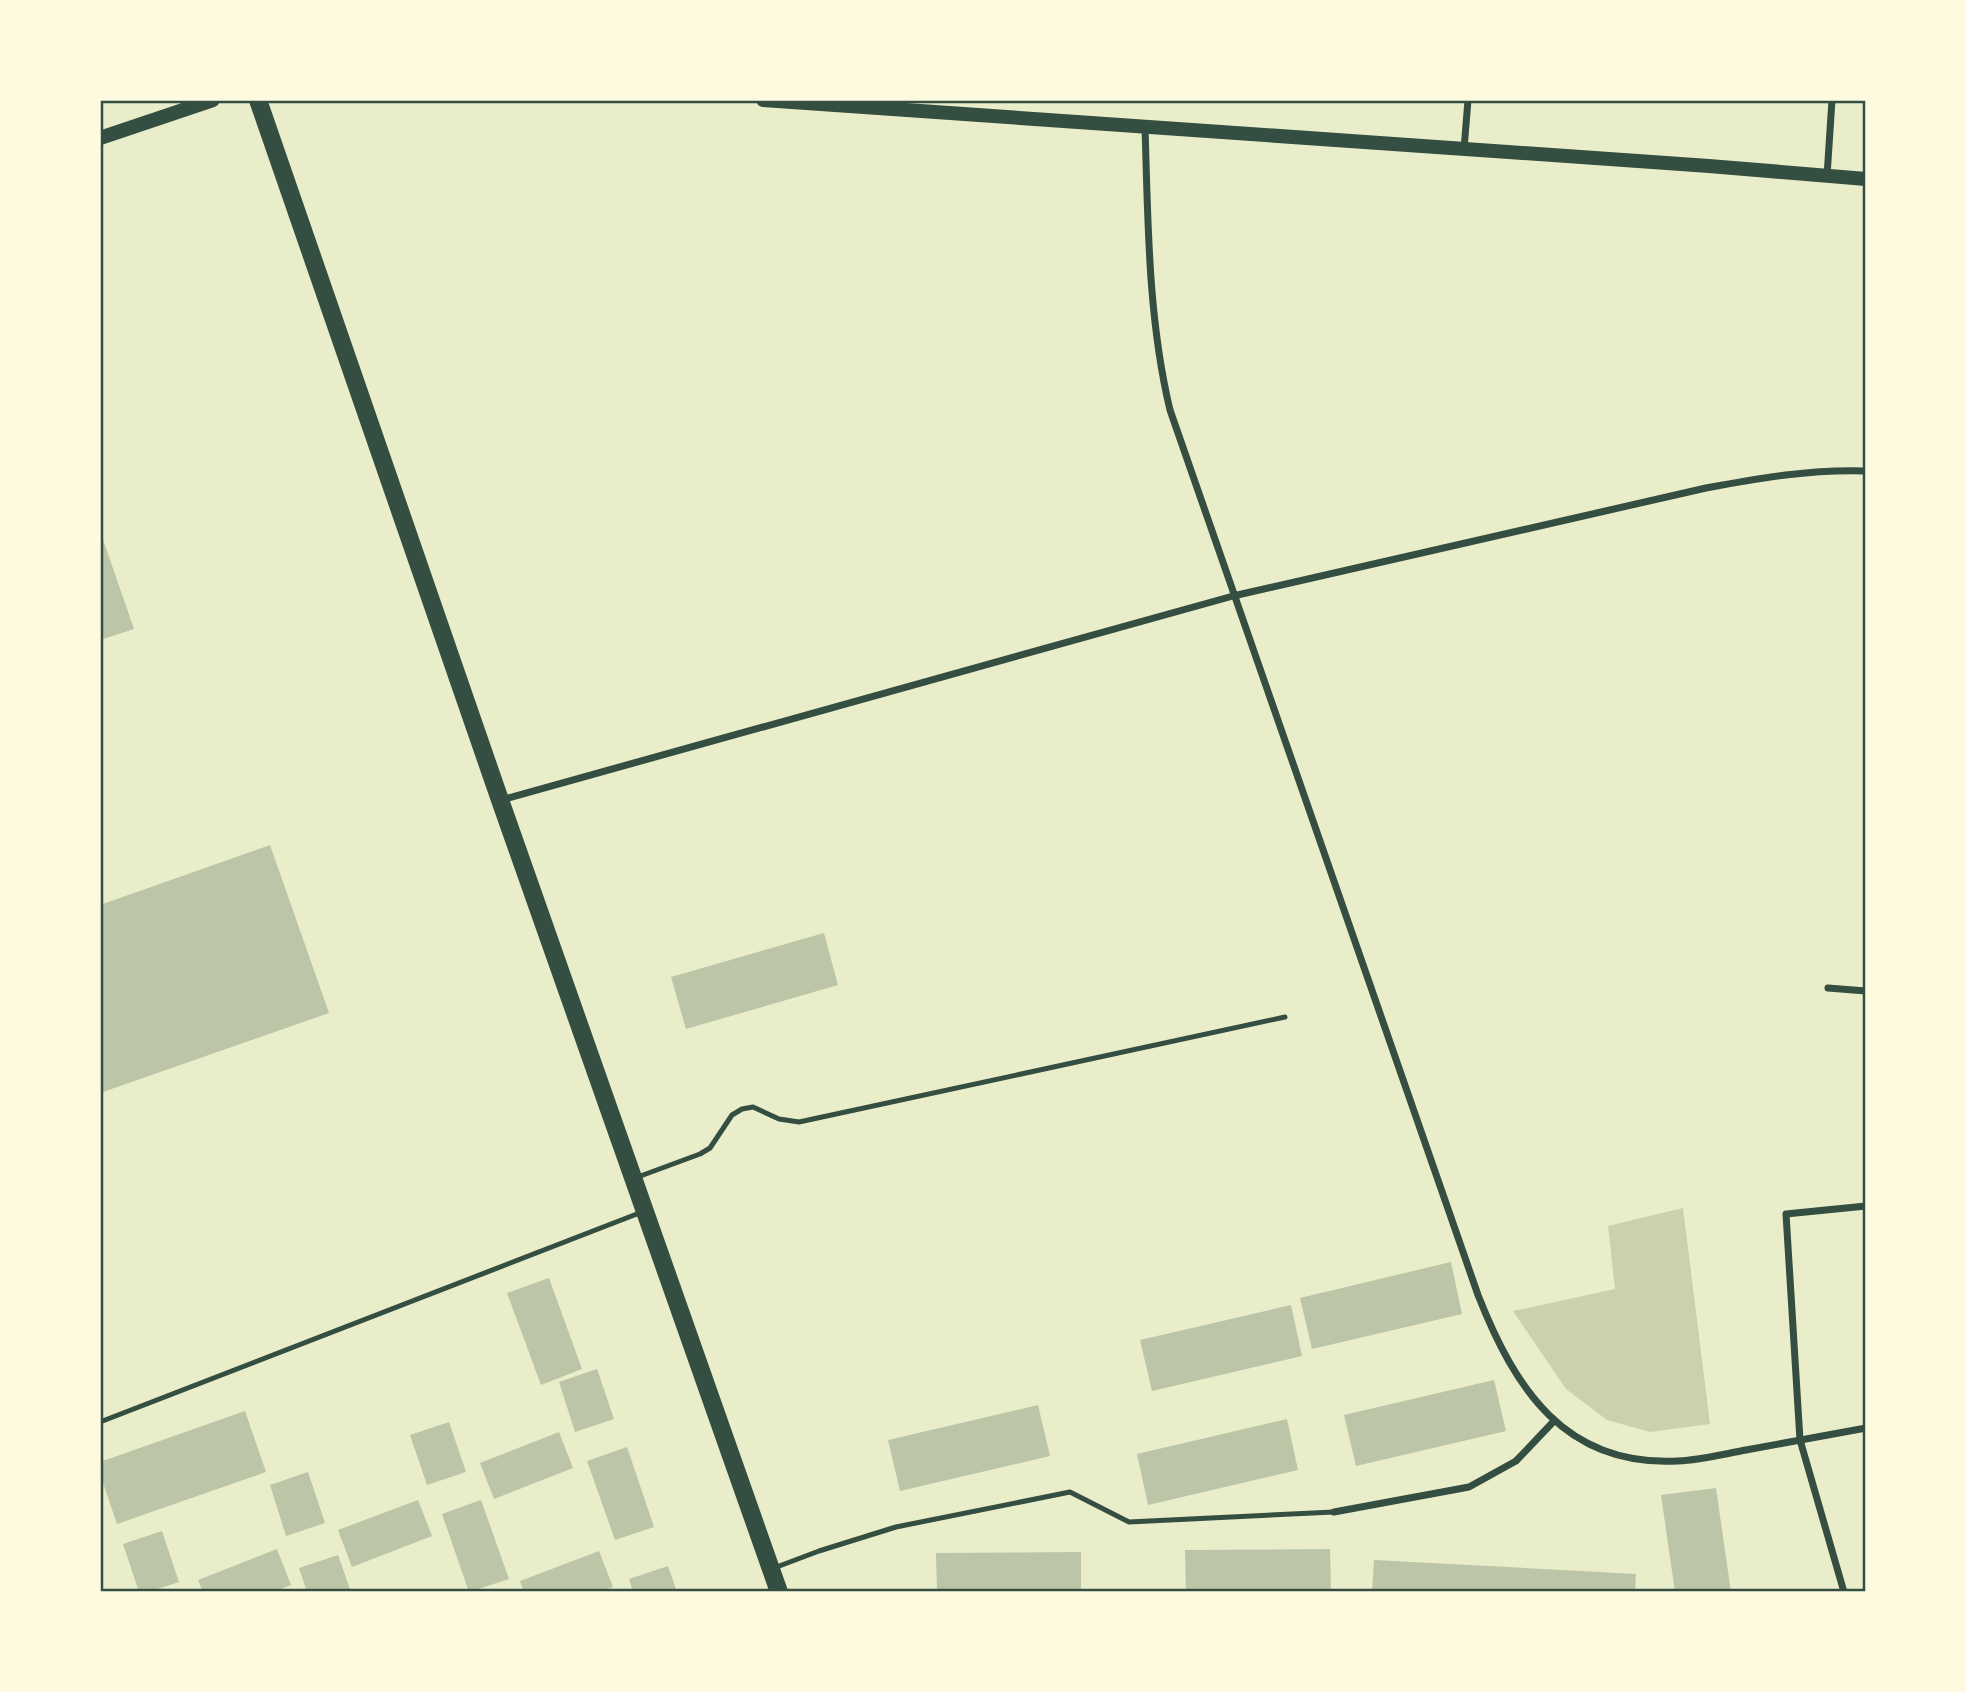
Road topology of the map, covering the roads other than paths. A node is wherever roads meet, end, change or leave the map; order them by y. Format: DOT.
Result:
graph roads {
  1 [pos="213,100"];
  2 [pos="258,100"];
  3 [pos="763,100"];
  4 [pos="1468,100"];
  5 [pos="1832,100"];
  6 [pos="1145,127"];
  7 [pos="100,138"];
  8 [pos="1464,150"];
  9 [pos="1827,176"];
  10 [pos="1866,179"];
  11 [pos="1866,471"];
  12 [pos="1233,596"];
  13 [pos="500,800"];
  14 [pos="1828,988"];
  15 [pos="1866,991"];
  16 [pos="1285,1017"];
  17 [pos="633,1178"];
  18 [pos="1866,1206"];
  19 [pos="645,1211"];
  20 [pos="1554,1421"];
  21 [pos="100,1422"];
  22 [pos="1866,1428"];
  23 [pos="1800,1440"];
  24 [pos="1334,1512"];
  25 [pos="771,1569"];
  26 [pos="779,1592"];
  27 [pos="1844,1592"];
  1 -- 7 [label="main road"];
  2 -- 13 [label="main road"];
  3 -- 6 [label="main road"];
  4 -- 8 [label="street"];
  5 -- 9 [label="street"];
  6 -- 8 [label="main road"];
  6 -- 12 [label="street"];
  8 -- 9 [label="main road"];
  9 -- 10 [label="main road"];
  11 -- 12 [label="street"];
  12 -- 13 [label="street"];
  12 -- 20 [label="street"];
  13 -- 17 [label="main road"];
  14 -- 15 [label="street"];
  16 -- 17 [label="lane"];
  17 -- 19 [label="main road"];
  18 -- 23 [label="street"];
  19 -- 21 [label="lane"];
  19 -- 25 [label="main road"];
  20 -- 23 [label="street"];
  20 -- 24 [label="street"];
  22 -- 23 [label="street"];
  23 -- 27 [label="street"];
  24 -- 25 [label="lane"];
  25 -- 26 [label="main road"];
}
